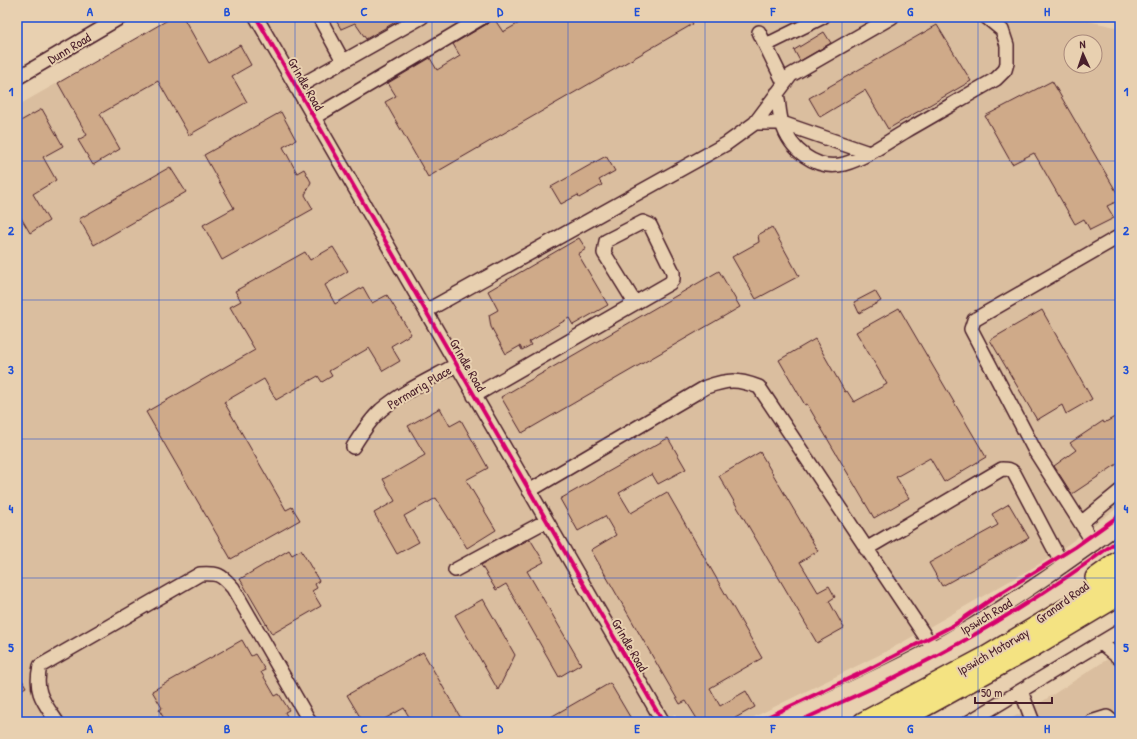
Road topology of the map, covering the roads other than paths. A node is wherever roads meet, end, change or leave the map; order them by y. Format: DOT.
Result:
graph roads {
  1 [pos="121,17"];
  2 [pos="256,17"];
  3 [pos="318,17"];
  4 [pos="422,17"];
  5 [pos="482,17"];
  6 [pos="823,17"];
  7 [pos="892,17"];
  8 [pos="986,17"];
  9 [pos="876,20"];
  10 [pos="759,32"];
  11 [pos="766,45"];
  12 [pos="343,61"];
  13 [pos="17,78"];
  14 [pos="296,88"];
  15 [pos="781,88"];
  16 [pos="314,118"];
  17 [pos="755,123"];
  18 [pos="782,123"];
  19 [pos="869,153"];
  20 [pos="1120,236"];
  21 [pos="635,303"];
  22 [pos="426,311"];
  23 [pos="456,365"];
  24 [pos="474,396"];
  25 [pos="353,447"];
  26 [pos="529,490"];
  27 [pos="1120,491"];
  28 [pos="546,521"];
  29 [pos="1081,523"];
  30 [pos="1120,525"];
  31 [pos="1094,544"];
  32 [pos="866,549"];
  33 [pos="1120,560"];
  34 [pos="1063,566"];
  35 [pos="455,570"];
  36 [pos="1120,576"];
  37 [pos="1120,595"];
  38 [pos="1120,599"];
  39 [pos="1096,610"];
  40 [pos="1120,631"];
  41 [pos="1101,643"];
  42 [pos="933,648"];
  43 [pos="985,657"];
  44 [pos="1120,659"];
  45 [pos="1021,691"];
  46 [pos="57,722"];
  47 [pos="310,722"];
  48 [pos="663,722"];
  49 [pos="778,722"];
  50 [pos="863,722"];
  51 [pos="897,722"];
  52 [pos="969,722"];
  53 [pos="1033,722"];
  54 [pos="1091,722"];
  55 [pos="1113,722"];
  1 -- 13 [label="street, Dunn Road"];
  2 -- 14 [label="street, Grindle Road"];
  3 -- 12 [label="street"];
  4 -- 12 [label="street"];
  5 -- 16 [label="street"];
  6 -- 11 [label="street"];
  7 -- 9 [label="street"];
  8 -- 19 [label="street"];
  9 -- 15 [label="street"];
  10 -- 11 [label="street"];
  11 -- 15 [label="street"];
  12 -- 14 [label="street"];
  14 -- 16 [label="street, Grindle Road"];
  15 -- 17 [label="street"];
  15 -- 18 [label="street"];
  16 -- 22 [label="street, Grindle Road"];
  17 -- 18 [label="street"];
  17 -- 22 [label="street"];
  18 -- 19 [label="street"];
  18 -- 19 [label="street"];
  20 -- 29 [label="street"];
  21 -- 21 [label="street"];
  21 -- 24 [label="street"];
  22 -- 23 [label="street, Grindle Road"];
  23 -- 24 [label="street, Grindle Road"];
  23 -- 25 [label="street, Permarig Place"];
  24 -- 26 [label="street, Grindle Road"];
  26 -- 28 [label="street, Grindle Road"];
  26 -- 32 [label="street"];
  27 -- 29 [label="street"];
  28 -- 35 [label="street"];
  28 -- 48 [label="street, Grindle Road"];
  29 -- 31 [label="street"];
  30 -- 31 [label="street, Ipswich Road"];
  31 -- 34 [label="street, Ipswich Road"];
  32 -- 34 [label="street"];
  32 -- 42 [label="street"];
  33 -- 43 [label="highway, Granard Road"];
  34 -- 42 [label="street, Ipswich Road"];
  36 -- 43 [label="highway, Ipswich Motorway"];
  37 -- 39 [label="highway, Ipswich Motorway"];
  38 -- 39 [label="highway"];
  39 -- 51 [label="highway, Ipswich Motorway"];
  40 -- 41 [label="street"];
  41 -- 44 [label="street"];
  41 -- 45 [label="street"];
  42 -- 49 [label="street, Ipswich Road"];
  43 -- 50 [label="highway, Ipswich Motorway"];
  45 -- 52 [label="street"];
  45 -- 53 [label="street"];
  46 -- 47 [label="street"];
  54 -- 55 [label="street"];
}
